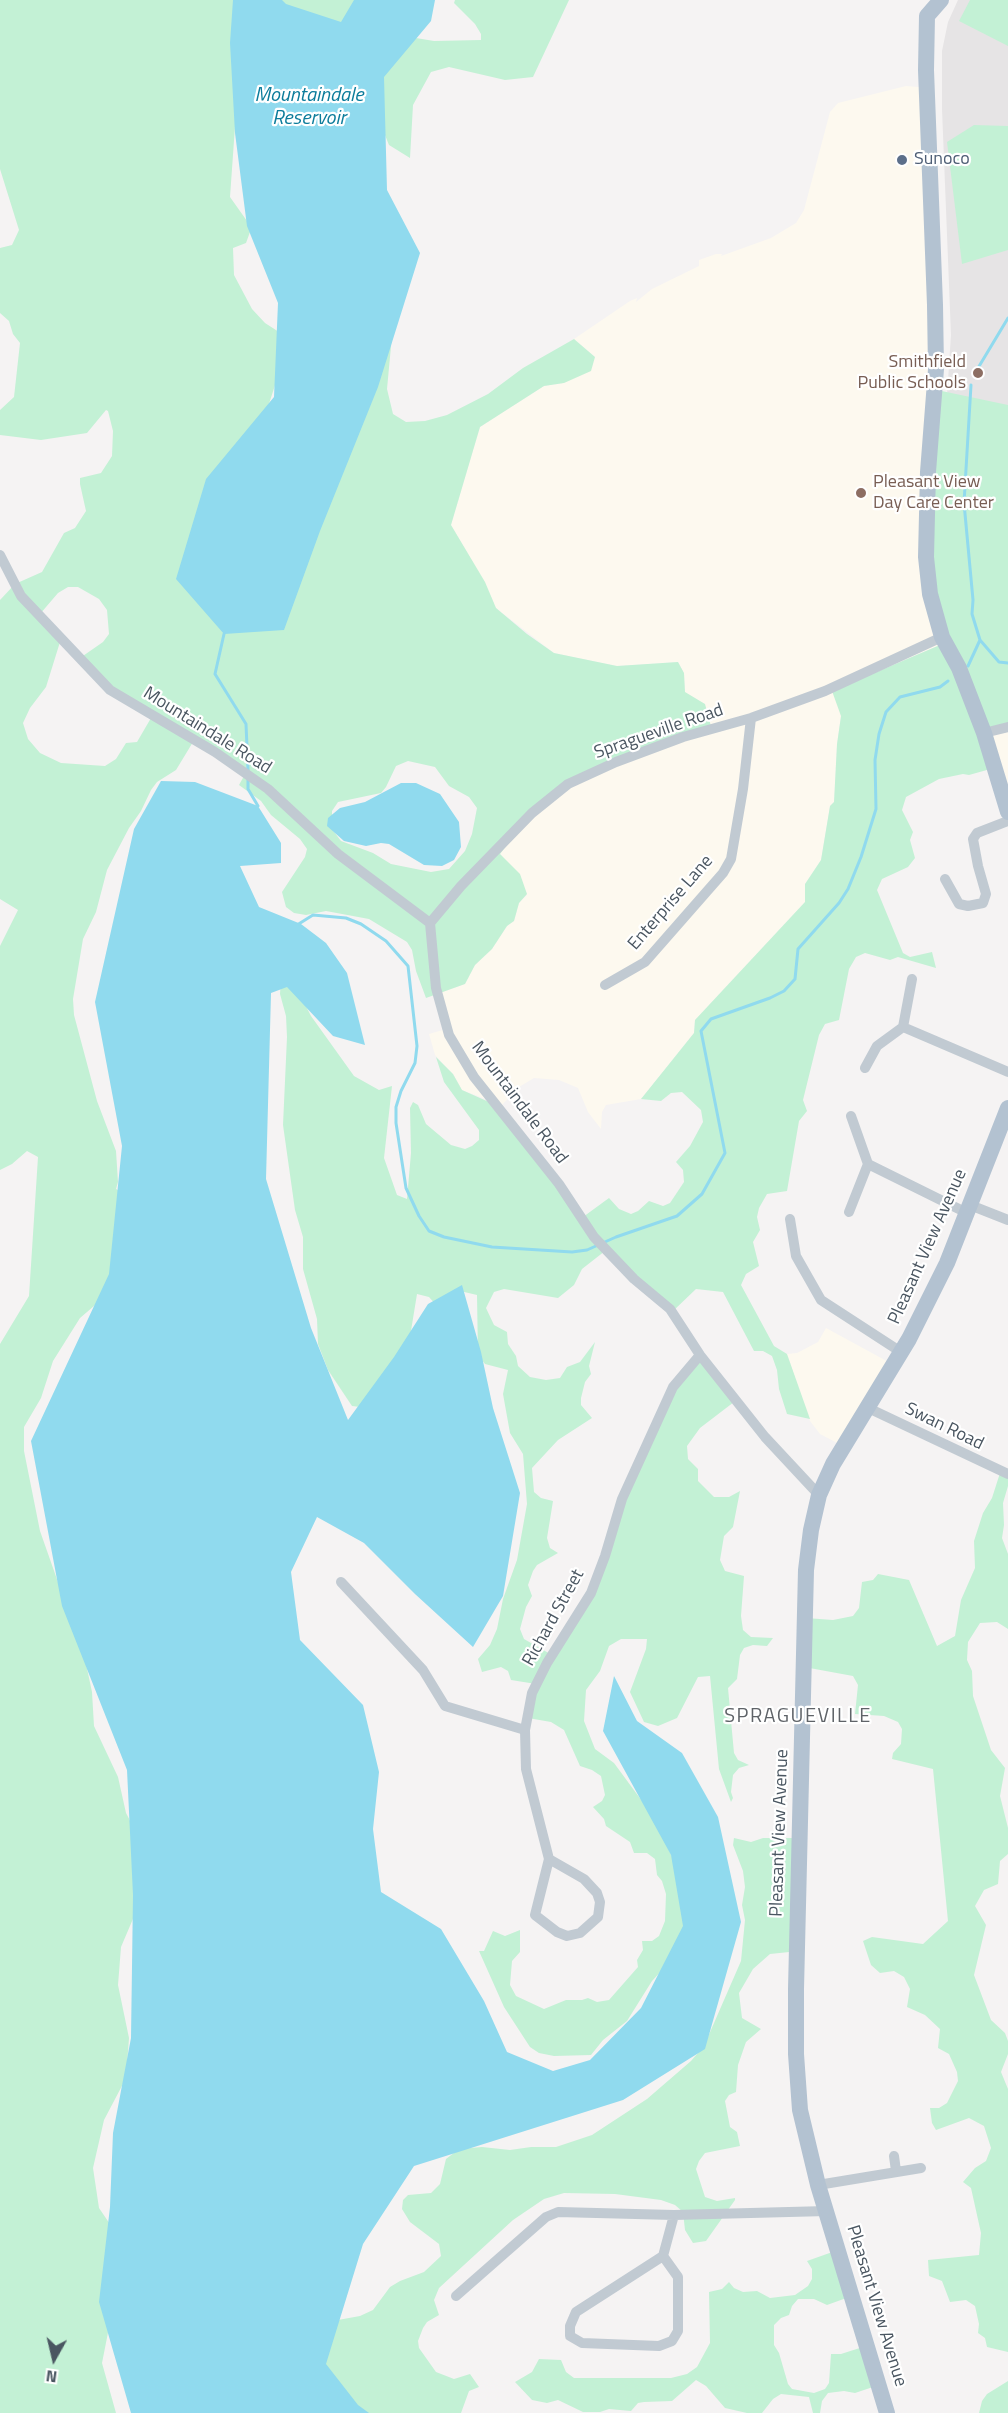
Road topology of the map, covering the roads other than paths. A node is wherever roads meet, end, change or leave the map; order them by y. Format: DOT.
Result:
graph roads {
  1 [pos="919,0"];
  2 [pos="941,0"];
  3 [pos="927,16"];
  4 [pos="0,555"];
  5 [pos="942,637"];
  6 [pos="751,718"];
  7 [pos="1008,727"];
  8 [pos="984,733"];
  9 [pos="1008,812"];
  10 [pos="1008,821"];
  11 [pos="945,879"];
  12 [pos="430,923"];
  13 [pos="912,979"];
  14 [pos="605,985"];
  15 [pos="903,1027"];
  16 [pos="865,1068"];
  17 [pos="1008,1072"];
  18 [pos="1008,1108"];
  19 [pos="852,1116"];
  20 [pos="868,1164"];
  21 [pos="968,1209"];
  22 [pos="849,1212"];
  23 [pos="790,1219"];
  24 [pos="1008,1220"];
  25 [pos="900,1352"];
  26 [pos="700,1355"];
  27 [pos="866,1407"];
  28 [pos="1008,1474"];
  29 [pos="819,1495"];
  30 [pos="341,1582"];
  31 [pos="525,1730"];
  32 [pos="549,1859"];
  33 [pos="894,2156"];
  34 [pos="921,2168"];
  35 [pos="896,2171"];
  36 [pos="818,2185"];
  37 [pos="827,2211"];
  38 [pos="674,2215"];
  39 [pos="663,2256"];
  40 [pos="456,2296"];
  41 [pos="887,2413"];
  1 -- 3 [label="main road"];
  2 -- 3 [label="main road"];
  3 -- 5 [label="main road"];
  4 -- 12 [label="street, Mountaindale Road"];
  5 -- 6 [label="street, Spragueville Road"];
  5 -- 8 [label="main road"];
  6 -- 12 [label="street, Spragueville Road"];
  6 -- 14 [label="street, Enterprise Lane"];
  7 -- 8 [label="street"];
  8 -- 9 [label="main road"];
  10 -- 11 [label="street"];
  12 -- 26 [label="street, Mountaindale Road"];
  13 -- 15 [label="street"];
  15 -- 16 [label="street"];
  15 -- 17 [label="street"];
  18 -- 21 [label="main road, Pleasant View Avenue"];
  19 -- 20 [label="street"];
  20 -- 21 [label="street"];
  20 -- 22 [label="street"];
  21 -- 24 [label="street"];
  21 -- 25 [label="main road, Pleasant View Avenue"];
  23 -- 25 [label="street"];
  25 -- 27 [label="main road, Pleasant View Avenue"];
  26 -- 29 [label="street, Mountaindale Road"];
  26 -- 31 [label="street, Richard Street"];
  27 -- 28 [label="street, Swan Road"];
  27 -- 29 [label="main road, Pleasant View Avenue"];
  29 -- 36 [label="main road, Pleasant View Avenue"];
  30 -- 31 [label="street"];
  31 -- 32 [label="street, Richard Street"];
  32 -- 32 [label="street, Richard Street"];
  33 -- 35 [label="street"];
  34 -- 35 [label="street"];
  35 -- 36 [label="street"];
  36 -- 37 [label="main road, Pleasant View Avenue"];
  37 -- 38 [label="street"];
  37 -- 41 [label="main road, Pleasant View Avenue"];
  38 -- 39 [label="street"];
  38 -- 40 [label="street"];
  39 -- 39 [label="street"];
}
